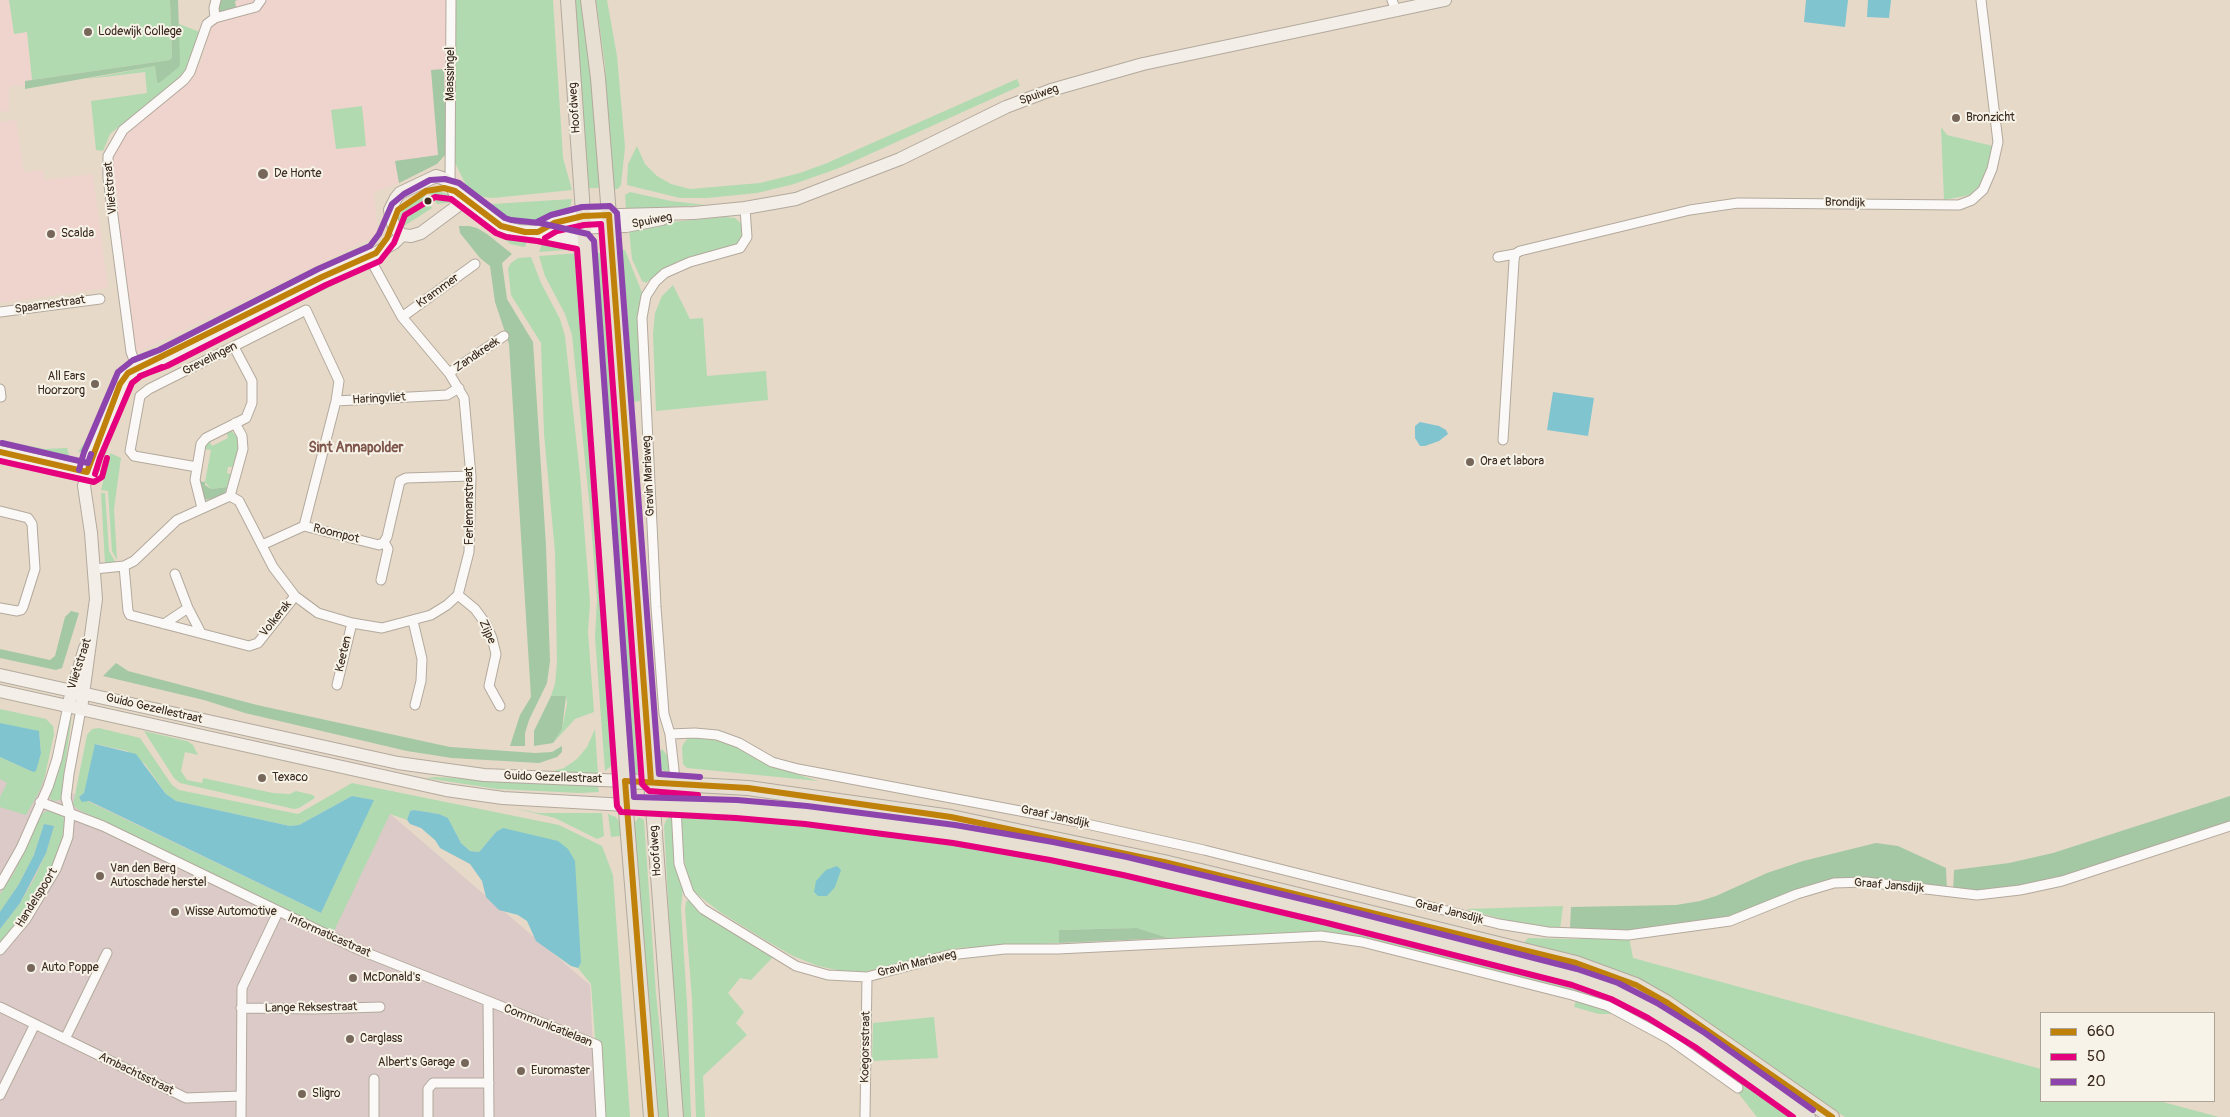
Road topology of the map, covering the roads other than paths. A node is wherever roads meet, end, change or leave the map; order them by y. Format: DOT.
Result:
graph roads {
  1 [pos="216,0"];
  2 [pos="261,0"];
  3 [pos="451,0"];
  4 [pos="568,0"];
  5 [pos="588,0"];
  6 [pos="1445,0"];
  7 [pos="1981,0"];
  8 [pos="1394,6"];
  9 [pos="215,18"];
  10 [pos="451,149"];
  11 [pos="436,176"];
  12 [pos="453,187"];
  13 [pos="456,207"];
  14 [pos="745,208"];
  15 [pos="484,214"];
  16 [pos="610,221"];
  17 [pos="392,222"];
  18 [pos="584,222"];
  19 [pos="538,232"];
  20 [pos="402,235"];
  21 [pos="585,242"];
  22 [pos="1515,254"];
  23 [pos="372,255"];
  24 [pos="1498,257"];
  25 [pos="475,264"];
  26 [pos="100,299"];
  27 [pos="0,312"];
  28 [pos="402,317"];
  29 [pos="504,336"];
  30 [pos="234,346"];
  31 [pos="136,368"];
  32 [pos="449,373"];
  33 [pos="459,388"];
  34 [pos="336,401"];
  35 [pos="235,423"];
  36 [pos="1503,440"];
  37 [pos="0,452"];
  38 [pos="197,467"];
  39 [pos="90,472"];
  40 [pos="471,476"];
  41 [pos="230,496"];
  42 [pos="202,508"];
  43 [pos="0,511"];
  44 [pos="304,526"];
  45 [pos="384,542"];
  46 [pos="262,546"];
  47 [pos="124,566"];
  48 [pos="94,569"];
  49 [pos="175,574"];
  50 [pos="380,580"];
  51 [pos="458,595"];
  52 [pos="295,596"];
  53 [pos="0,608"];
  54 [pos="188,608"];
  55 [pos="413,621"];
  56 [pos="164,624"];
  57 [pos="352,624"];
  58 [pos="201,633"];
  59 [pos="0,675"];
  60 [pos="337,685"];
  61 [pos="0,691"];
  62 [pos="78,692"];
  63 [pos="414,705"];
  64 [pos="68,706"];
  65 [pos="500,706"];
  66 [pos="81,709"];
  67 [pos="670,734"];
  68 [pos="625,781"];
  69 [pos="652,782"];
  70 [pos="675,784"];
  71 [pos="40,802"];
  72 [pos="626,805"];
  73 [pos="653,806"];
  74 [pos="676,807"];
  75 [pos="70,813"];
  76 [pos="2230,826"];
  77 [pos="0,885"];
  78 [pos="278,912"];
  79 [pos="0,950"];
  80 [pos="108,953"];
  81 [pos="867,977"];
  82 [pos="488,1001"];
  83 [pos="0,1007"];
  84 [pos="380,1007"];
  85 [pos="241,1008"];
  86 [pos="35,1024"];
  87 [pos="65,1039"];
  88 [pos="374,1079"];
  89 [pos="489,1083"];
  90 [pos="1738,1088"];
  91 [pos="0,1095"];
  92 [pos="241,1096"];
  93 [pos="241,1117"];
  94 [pos="374,1117"];
  95 [pos="428,1117"];
  96 [pos="490,1117"];
  97 [pos="601,1117"];
  98 [pos="651,1117"];
  99 [pos="676,1117"];
  100 [pos="866,1117"];
  101 [pos="1808,1117"];
  102 [pos="1832,1117"];
  1 -- 9 [label="street"];
  2 -- 9 [label="street"];
  3 -- 10 [label="street, Maassingel"];
  4 -- 18 [label="main road, Hoofdweg"];
  5 -- 16 [label="main road, Hoofdweg"];
  6 -- 8 [label="main road, Spuiweg"];
  7 -- 22 [label="street, Brondijk"];
  8 -- 14 [label="main road, Spuiweg"];
  9 -- 31 [label="street, Vlietstraat"];
  10 -- 11 [label="street"];
  10 -- 12 [label="street, Maassingel"];
  11 -- 12 [label="main road"];
  11 -- 17 [label="main road"];
  12 -- 13 [label="main road"];
  12 -- 15 [label="main road"];
  13 -- 15 [label="main road"];
  13 -- 20 [label="main road"];
  14 -- 16 [label="main road, Spuiweg"];
  14 -- 67 [label="street, Gravin Mariaweg"];
  15 -- 19 [label="main road"];
  16 -- 18 [label="main road"];
  16 -- 69 [label="main road, Hoofdweg"];
  17 -- 20 [label="main road"];
  17 -- 23 [label="main road"];
  18 -- 19 [label="main road"];
  18 -- 21 [label="main road, Hoofdweg"];
  19 -- 21 [label="main road"];
  20 -- 23 [label="main road"];
  21 -- 68 [label="main road, Hoofdweg"];
  22 -- 24 [label="street, Brondijk"];
  22 -- 36 [label="street"];
  23 -- 28 [label="street, Ferlemanstraat"];
  23 -- 31 [label="main road"];
  25 -- 28 [label="street, Krammer"];
  26 -- 27 [label="street, Spaarnestraat"];
  28 -- 32 [label="street, Ferlemanstraat"];
  29 -- 32 [label="street, Zandkreek"];
  30 -- 34 [label="street, Grevelingen"];
  30 -- 35 [label="street"];
  30 -- 38 [label="street, Grevelingen"];
  31 -- 39 [label="main road, Vlietstraat"];
  32 -- 33 [label="street, Ferlemanstraat"];
  33 -- 34 [label="street, Haringvliet"];
  33 -- 40 [label="street, Ferlemanstraat"];
  34 -- 44 [label="street, Haringvliet"];
  35 -- 38 [label="street"];
  35 -- 41 [label="street"];
  37 -- 39 [label="main road"];
  38 -- 42 [label="street"];
  39 -- 48 [label="main road, Vlietstraat"];
  40 -- 45 [label="street"];
  40 -- 51 [label="street, Ferlemanstraat"];
  41 -- 42 [label="street"];
  41 -- 46 [label="street"];
  42 -- 47 [label="street"];
  43 -- 53 [label="street"];
  44 -- 45 [label="street, Roompot"];
  44 -- 46 [label="street, Roompot"];
  45 -- 50 [label="street"];
  46 -- 52 [label="street"];
  47 -- 48 [label="street"];
  47 -- 56 [label="street, Volkerak"];
  48 -- 62 [label="main road, Vlietstraat"];
  49 -- 54 [label="street"];
  51 -- 55 [label="street"];
  51 -- 65 [label="street, Zijpe"];
  52 -- 57 [label="street"];
  52 -- 58 [label="street, Volkerak"];
  54 -- 56 [label="street"];
  54 -- 58 [label="street"];
  55 -- 57 [label="street"];
  55 -- 63 [label="street"];
  56 -- 58 [label="street, Volkerak"];
  57 -- 60 [label="street, Keeten"];
  59 -- 62 [label="main road, Guido Gezellestraat"];
  61 -- 64 [label="main road, Guido Gezellestraat"];
  62 -- 64 [label="main road, Vlietstraat"];
  62 -- 66 [label="main road, Vlietstraat"];
  62 -- 68 [label="main road, Guido Gezellestraat"];
  64 -- 66 [label="main road, Guido Gezellestraat"];
  64 -- 71 [label="street"];
  66 -- 72 [label="main road, Guido Gezellestraat"];
  66 -- 75 [label="street"];
  67 -- 70 [label="street, Gravin Mariaweg"];
  67 -- 76 [label="street, Graaf Jansdijk"];
  68 -- 69 [label="main road, Guido Gezellestraat"];
  68 -- 72 [label="main road, Hoofdweg"];
  69 -- 70 [label="main road, Guido Gezellestraat"];
  69 -- 73 [label="main road, Hoofdweg"];
  70 -- 74 [label="street, Gravin Mariaweg"];
  70 -- 102 [label="main road, Guido Gezellestraat"];
  71 -- 75 [label="street"];
  71 -- 77 [label="street"];
  72 -- 73 [label="main road, Guido Gezellestraat"];
  72 -- 98 [label="main road, Hoofdweg"];
  73 -- 74 [label="main road, Guido Gezellestraat"];
  73 -- 99 [label="main road, Hoofdweg"];
  74 -- 81 [label="street, Gravin Mariaweg"];
  74 -- 101 [label="main road, Guido Gezellestraat"];
  75 -- 78 [label="street, Informaticastraat"];
  75 -- 79 [label="street, Handelspoort"];
  78 -- 82 [label="street, Informaticastraat"];
  78 -- 85 [label="street"];
  80 -- 87 [label="street"];
  81 -- 90 [label="street, Gravin Mariaweg"];
  81 -- 100 [label="street, Koegorsstraat"];
  82 -- 89 [label="street"];
  82 -- 97 [label="street, Communicatielaan"];
  83 -- 86 [label="street, Ambachtsstraat"];
  84 -- 85 [label="street, Lange Reksestraat"];
  85 -- 92 [label="street"];
  86 -- 87 [label="street, Ambachtsstraat"];
  86 -- 91 [label="street"];
  87 -- 92 [label="street, Ambachtsstraat"];
  88 -- 94 [label="street"];
  89 -- 95 [label="street"];
  89 -- 96 [label="street"];
  92 -- 93 [label="street"];
}
